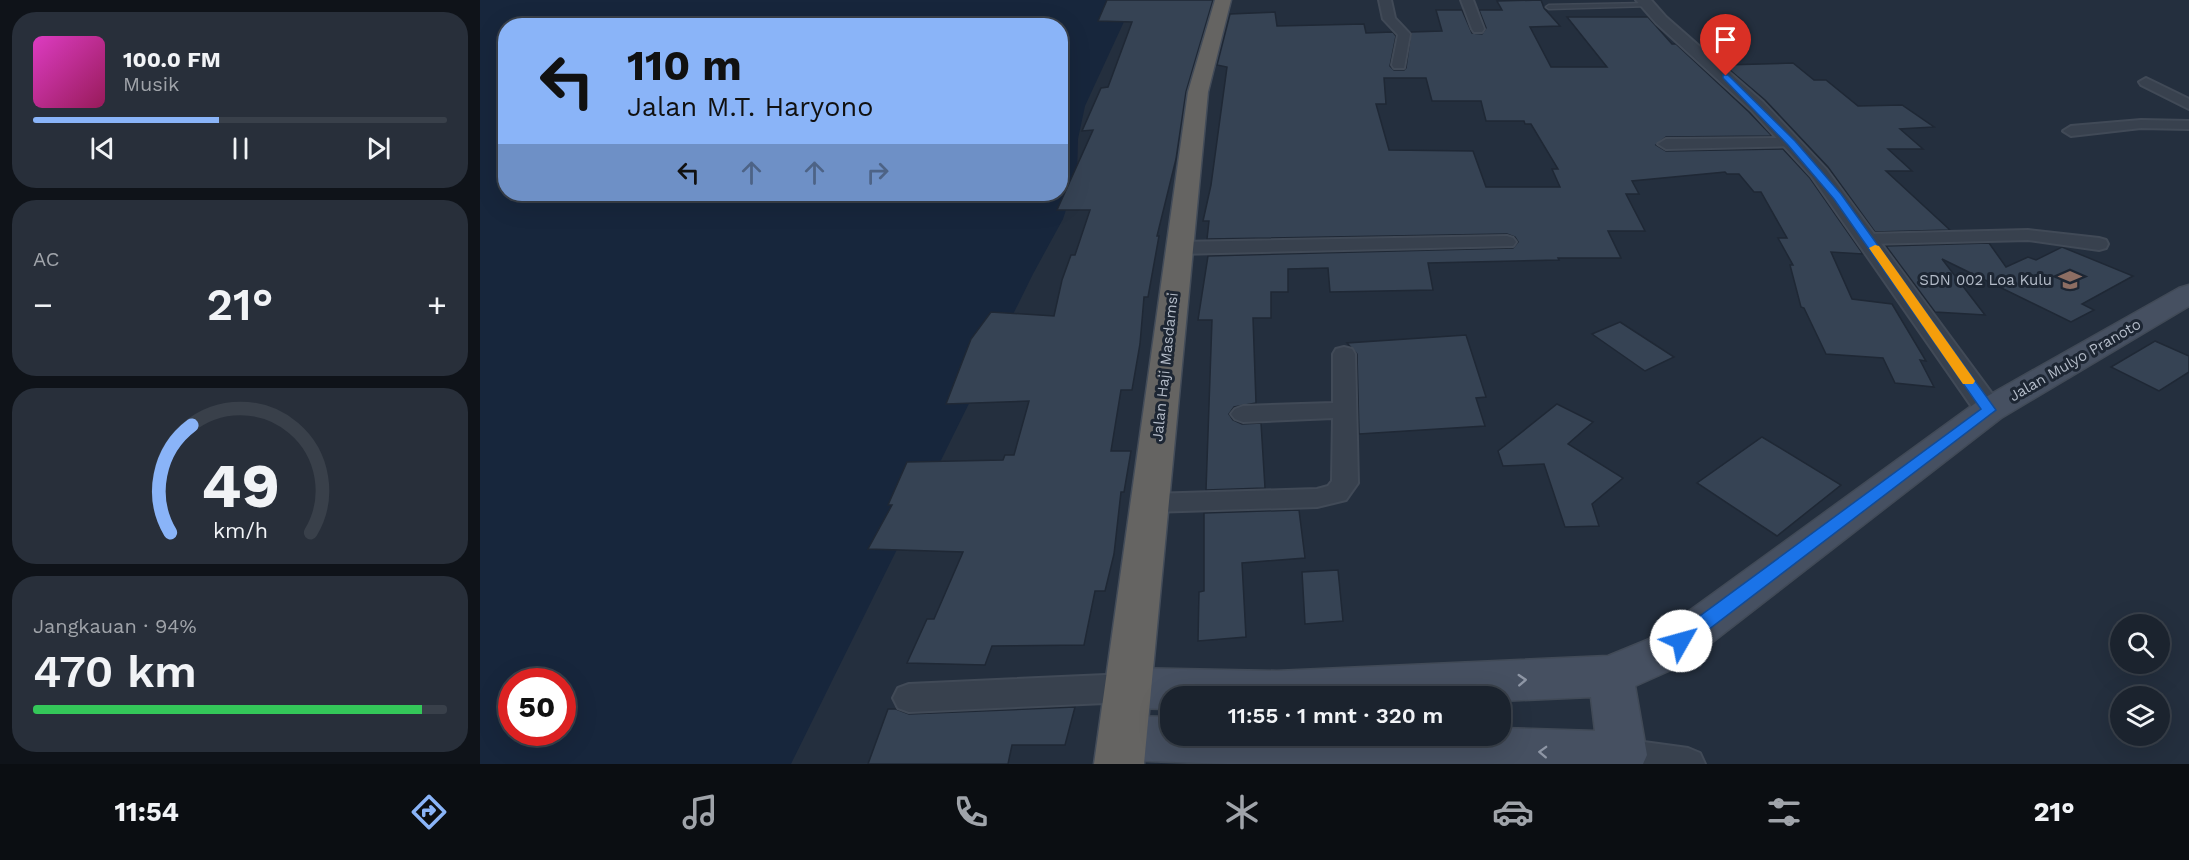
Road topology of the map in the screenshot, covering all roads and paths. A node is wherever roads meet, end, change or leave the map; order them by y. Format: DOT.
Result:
graph roads {
  1 [pos="1223,0"];
  2 [pos="1385,0"];
  3 [pos="1467,0"];
  4 [pos="1646,3"];
  5 [pos="1549,7"];
  6 [pos="1478,29"];
  7 [pos="1399,65"];
  8 [pos="2146,82"];
  9 [pos="2189,105"];
  10 [pos="2189,125"];
  11 [pos="2072,131"];
  12 [pos="1792,143"];
  13 [pos="1666,144"];
  14 [pos="1868,239"];
  15 [pos="1507,242"];
  16 [pos="2099,244"];
  17 [pos="1178,248"];
  18 [pos="2189,294"];
  19 [pos="1344,354"];
  20 [pos="1344,410"];
  21 [pos="1989,410"];
  22 [pos="1244,414"];
  23 [pos="1150,503"];
  24 [pos="1611,676"];
  25 [pos="1128,688"];
  26 [pos="909,698"];
  27 [pos="1120,751"];
  28 [pos="1622,755"];
  29 [pos="1688,764"];
  1 -- 17 [label="highway, Jalan Haji Masdamsi"];
  2 -- 7 [label="street"];
  3 -- 6 [label="street"];
  4 -- 5 [label="lane"];
  4 -- 12 [label="street"];
  8 -- 9 [label="street"];
  10 -- 11 [label="street"];
  12 -- 13 [label="street"];
  12 -- 14 [label="street"];
  14 -- 16 [label="street"];
  14 -- 21 [label="street"];
  15 -- 17 [label="street"];
  17 -- 23 [label="highway, Jalan Haji Masdamsi"];
  18 -- 21 [label="main road, Jalan Mulyo Pranoto"];
  19 -- 20 [label="street"];
  20 -- 22 [label="street"];
  20 -- 23 [label="street"];
  21 -- 24 [label="main road, Jalan Mulyo Pranoto"];
  23 -- 25 [label="highway, Jalan Haji Masdamsi"];
  25 -- 24 [label="main road, one-way"];
  24 -- 28 [label="main road"];
  25 -- 26 [label="street"];
  25 -- 27 [label="highway, Jalan Haji Masdamsi"];
  28 -- 27 [label="main road, one-way"];
  28 -- 29 [label="street"];
}
